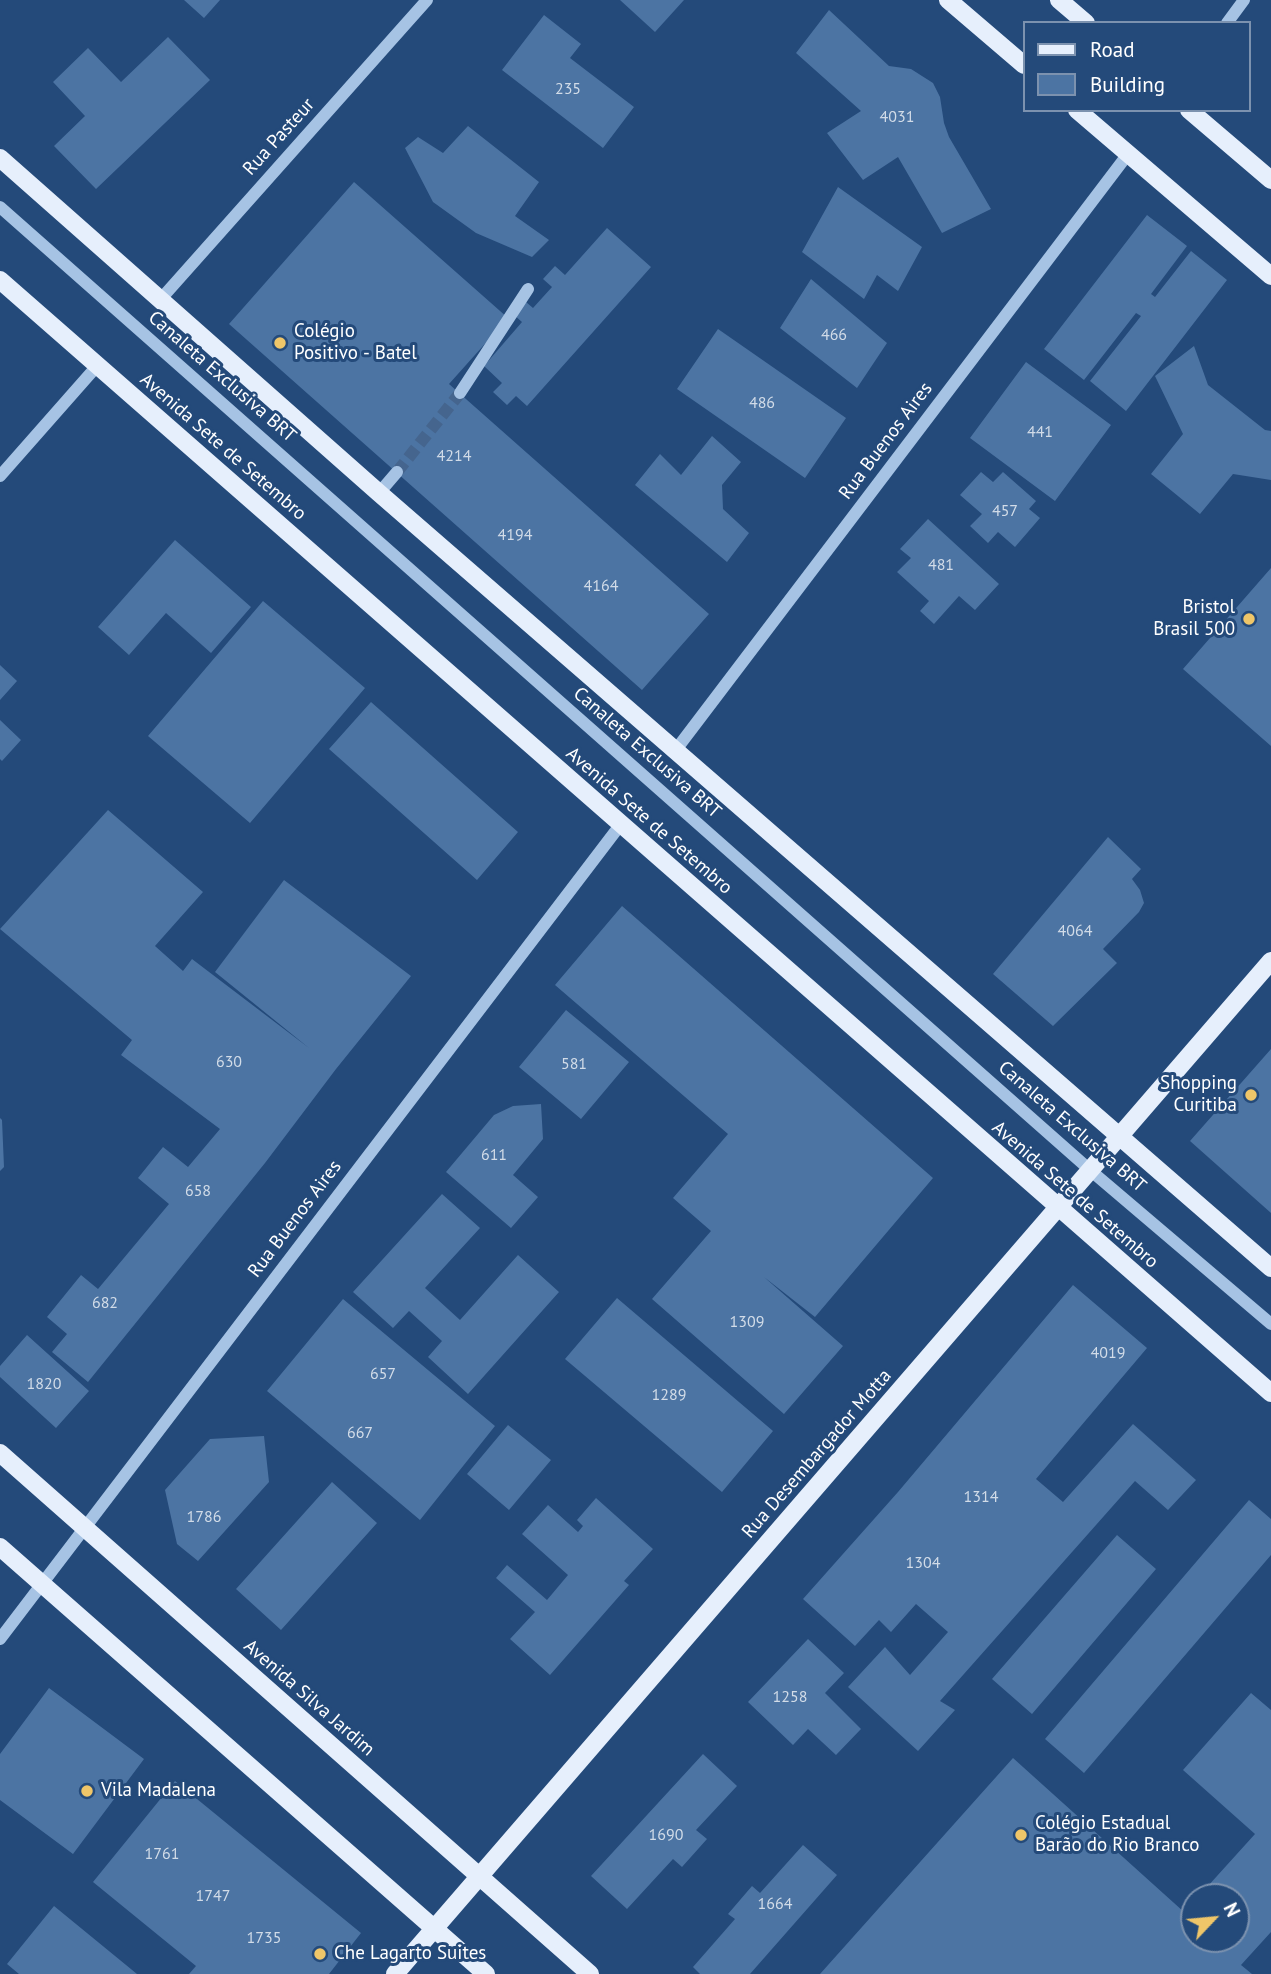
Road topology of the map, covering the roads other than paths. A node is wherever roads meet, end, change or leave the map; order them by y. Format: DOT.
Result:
graph roads {
  1 [pos="427,0"];
  2 [pos="948,0"];
  3 [pos="1059,0"];
  4 [pos="1244,0"];
  5 [pos="1084,21"];
  6 [pos="1228,21"];
  7 [pos="1023,64"];
  8 [pos="1079,112"];
  9 [pos="1191,112"];
  10 [pos="1128,154"];
  11 [pos="0,158"];
  12 [pos="1271,180"];
  13 [pos="0,207"];
  14 [pos="1271,276"];
  15 [pos="0,280"];
  16 [pos="528,289"];
  17 [pos="160,300"];
  18 [pos="97,366"];
  19 [pos="460,393"];
  20 [pos="397,472"];
  21 [pos="0,476"];
  22 [pos="379,493"];
  23 [pos="675,751"];
  24 [pos="621,824"];
  25 [pos="1271,961"];
  26 [pos="1119,1137"];
  27 [pos="1090,1170"];
  28 [pos="1058,1208"];
  29 [pos="1271,1268"];
  30 [pos="1271,1324"];
  31 [pos="1271,1394"];
  32 [pos="0,1453"];
  33 [pos="84,1528"];
  34 [pos="0,1546"];
  35 [pos="42,1584"];
  36 [pos="0,1639"];
  37 [pos="480,1876"];
  38 [pos="434,1929"];
  39 [pos="395,1974"];
  40 [pos="485,1974"];
  41 [pos="590,1974"];
  1 -- 17 [label="street, Rua Pasteur"];
  2 -- 7 [label="main road"];
  3 -- 5 [label="main road"];
  4 -- 6 [label="street"];
  8 -- 10 [label="main road"];
  9 -- 12 [label="main road"];
  10 -- 14 [label="main road"];
  10 -- 23 [label="street, Rua Buenos Aires"];
  11 -- 17 [label="main road"];
  13 -- 27 [label="street, Canaleta Exclusiva BRT"];
  15 -- 18 [label="main road, Avenida Sete de Setembro"];
  16 -- 19 [label="street"];
  17 -- 22 [label="main road"];
  18 -- 21 [label="street"];
  18 -- 24 [label="main road, Avenida Sete de Setembro"];
  20 -- 22 [label="street"];
  22 -- 23 [label="main road"];
  23 -- 26 [label="main road"];
  24 -- 28 [label="main road, Avenida Sete de Setembro"];
  24 -- 33 [label="street, Rua Buenos Aires"];
  25 -- 26 [label="main road, Rua Desembargador Motta"];
  26 -- 27 [label="main road, Rua Desembargador Motta"];
  26 -- 29 [label="main road"];
  27 -- 28 [label="main road, Rua Desembargador Motta"];
  27 -- 30 [label="street, Canaleta Exclusiva BRT"];
  28 -- 31 [label="main road, Avenida Sete de Setembro"];
  28 -- 37 [label="main road, Rua Desembargador Motta"];
  32 -- 33 [label="main road, Avenida Silva Jardim"];
  33 -- 35 [label="street, Rua Buenos Aires"];
  33 -- 37 [label="main road, Avenida Silva Jardim"];
  34 -- 35 [label="main road"];
  35 -- 36 [label="street, Rua Buenos Aires"];
  35 -- 38 [label="main road"];
  37 -- 38 [label="main road, Rua Desembargador Motta"];
  37 -- 41 [label="main road, Avenida Silva Jardim"];
  38 -- 39 [label="main road, Rua Desembargador Motta"];
  38 -- 40 [label="main road"];
}
